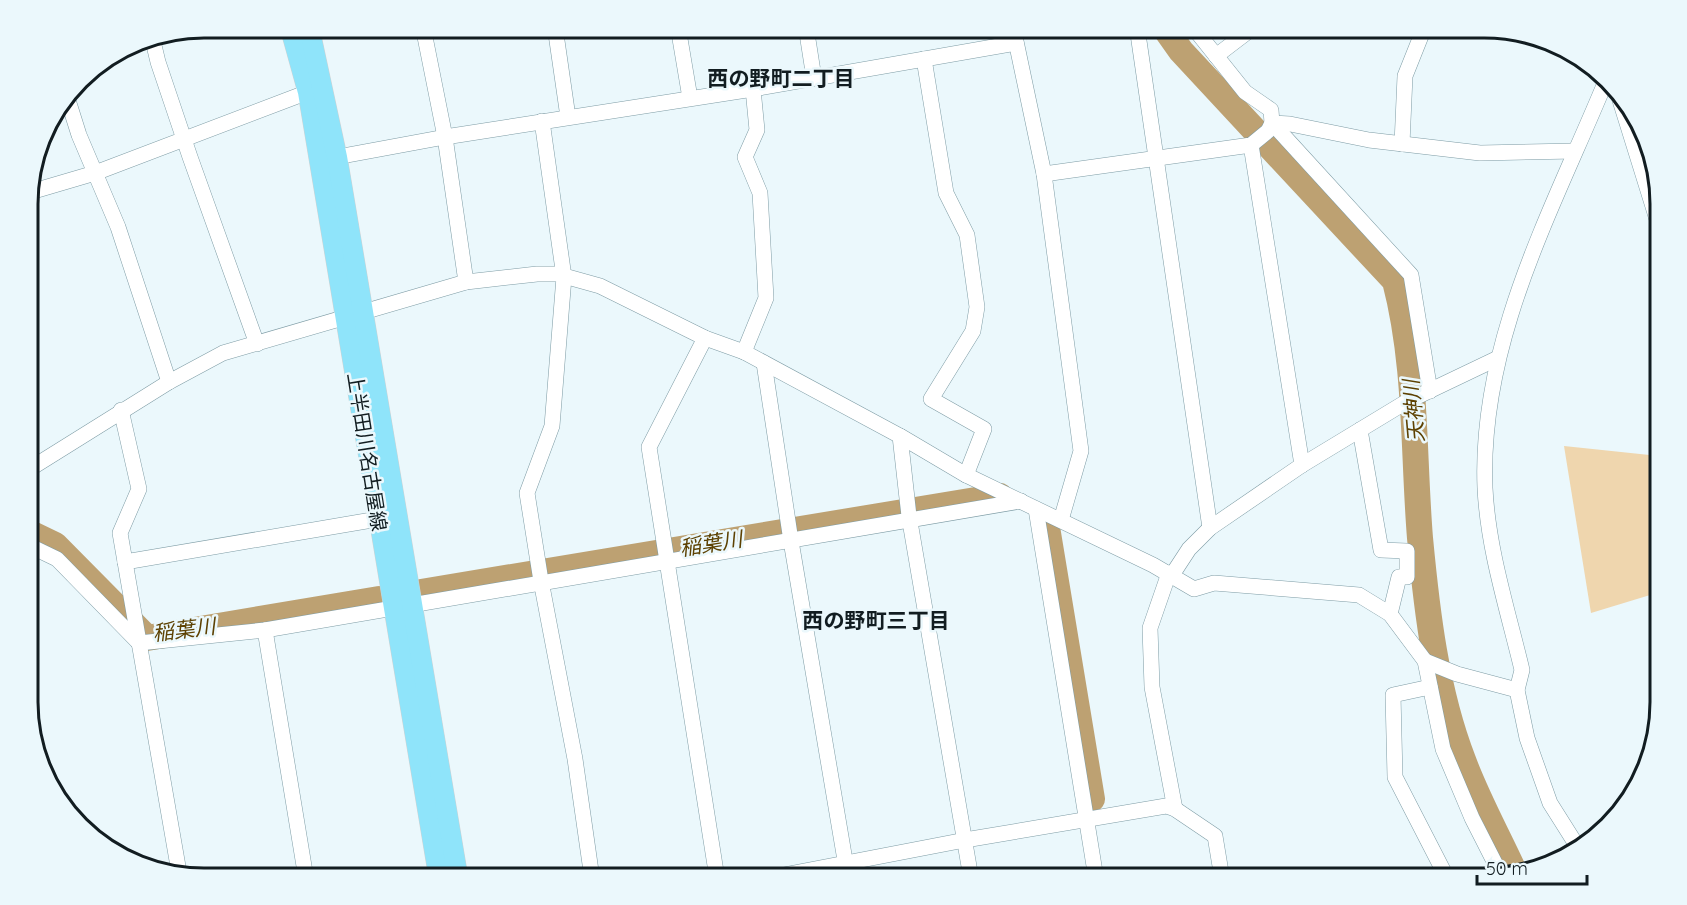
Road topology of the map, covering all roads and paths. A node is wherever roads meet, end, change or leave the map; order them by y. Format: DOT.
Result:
graph roads {
  1 [pos="293,38"];
  2 [pos="311,38"];
  3 [pos="425,38"];
  4 [pos="557,38"];
  5 [pos="680,38"];
  6 [pos="808,38"];
  7 [pos="1015,38"];
  8 [pos="1139,38"];
  9 [pos="1202,38"];
  10 [pos="1240,38"];
  11 [pos="1420,38"];
  12 [pos="1016,43"];
  13 [pos="154,45"];
  14 [pos="1216,56"];
  15 [pos="924,59"];
  16 [pos="814,78"];
  17 [pos="753,89"];
  18 [pos="1603,89"];
  19 [pos="308,92"];
  20 [pos="690,98"];
  21 [pos="70,105"];
  22 [pos="568,117"];
  23 [pos="1625,117"];
  24 [pos="542,121"];
  25 [pos="1270,127"];
  26 [pos="445,136"];
  27 [pos="185,139"];
  28 [pos="1251,144"];
  29 [pos="1402,144"];
  30 [pos="1575,151"];
  31 [pos="337,157"];
  32 [pos="1156,158"];
  33 [pos="94,173"];
  34 [pos="1044,174"];
  35 [pos="38,190"];
  36 [pos="1649,194"];
  37 [pos="564,277"];
  38 [pos="466,282"];
  39 [pos="354,317"];
  40 [pos="705,338"];
  41 [pos="257,344"];
  42 [pos="744,352"];
  43 [pos="1496,359"];
  44 [pos="764,363"];
  45 [pos="169,382"];
  46 [pos="1429,391"];
  47 [pos="121,410"];
  48 [pos="1360,430"];
  49 [pos="900,436"];
  50 [pos="37,464"];
  51 [pos="1302,465"];
  52 [pos="966,475"];
  53 [pos="1021,501"];
  54 [pos="1036,509"];
  55 [pos="908,514"];
  56 [pos="378,519"];
  57 [pos="1060,520"];
  58 [pos="1210,528"];
  59 [pos="791,540"];
  60 [pos="37,549"];
  61 [pos="666,554"];
  62 [pos="125,562"];
  63 [pos="1170,574"];
  64 [pos="540,576"];
  65 [pos="402,608"];
  66 [pos="1390,614"];
  67 [pos="265,630"];
  68 [pos="139,640"];
  69 [pos="1426,661"];
  70 [pos="1430,687"];
  71 [pos="1517,690"];
  72 [pos="1175,808"];
  73 [pos="1088,821"];
  74 [pos="964,840"];
  75 [pos="1574,841"];
  76 [pos="178,865"];
  77 [pos="860,867"];
  78 [pos="968,867"];
  79 [pos="1094,867"];
  80 [pos="1220,867"];
  81 [pos="1441,867"];
  82 [pos="1496,867"];
  83 [pos="304,868"];
  84 [pos="439,868"];
  85 [pos="456,868"];
  86 [pos="591,868"];
  87 [pos="715,868"];
  88 [pos="846,868"];
  1 -- 19 [label="main road, 上半田川名古屋線"];
  2 -- 31 [label="main road, 上半田川名古屋線"];
  3 -- 26 [label="street"];
  4 -- 22 [label="street"];
  5 -- 20 [label="street"];
  6 -- 16 [label="street"];
  7 -- 12 [label="street"];
  8 -- 32 [label="street"];
  9 -- 14 [label="street"];
  10 -- 14 [label="street"];
  11 -- 29 [label="street"];
  12 -- 15 [label="street"];
  12 -- 34 [label="street"];
  13 -- 27 [label="street"];
  14 -- 25 [label="street"];
  15 -- 16 [label="street"];
  15 -- 52 [label="street"];
  16 -- 17 [label="street"];
  17 -- 20 [label="street"];
  17 -- 42 [label="street"];
  18 -- 30 [label="street"];
  19 -- 27 [label="street"];
  19 -- 39 [label="main road, 上半田川名古屋線"];
  20 -- 22 [label="street"];
  21 -- 33 [label="street"];
  22 -- 24 [label="street"];
  23 -- 36 [label="street"];
  24 -- 26 [label="street"];
  24 -- 37 [label="street"];
  25 -- 28 [label="street"];
  25 -- 29 [label="street"];
  25 -- 46 [label="street"];
  26 -- 31 [label="street"];
  26 -- 38 [label="street"];
  27 -- 33 [label="street"];
  27 -- 41 [label="street"];
  28 -- 32 [label="street"];
  28 -- 51 [label="street"];
  29 -- 30 [label="street"];
  30 -- 43 [label="street"];
  31 -- 39 [label="main road, 上半田川名古屋線"];
  32 -- 34 [label="street"];
  32 -- 58 [label="street"];
  33 -- 35 [label="street"];
  33 -- 45 [label="street"];
  34 -- 57 [label="street"];
  37 -- 38 [label="street"];
  37 -- 40 [label="street"];
  37 -- 64 [label="street"];
  38 -- 39 [label="street"];
  39 -- 41 [label="street"];
  39 -- 56 [label="main road, 上半田川名古屋線"];
  39 -- 65 [label="main road, 上半田川名古屋線"];
  40 -- 42 [label="street"];
  40 -- 61 [label="street"];
  41 -- 45 [label="street"];
  42 -- 44 [label="street"];
  43 -- 46 [label="street"];
  43 -- 71 [label="street"];
  44 -- 49 [label="street"];
  44 -- 59 [label="street"];
  45 -- 47 [label="street"];
  46 -- 48 [label="street"];
  47 -- 50 [label="street"];
  47 -- 62 [label="street"];
  48 -- 51 [label="street"];
  48 -- 66 [label="street"];
  49 -- 52 [label="street"];
  49 -- 55 [label="street"];
  51 -- 58 [label="street"];
  52 -- 53 [label="street"];
  53 -- 54 [label="street"];
  53 -- 55 [label="street"];
  54 -- 57 [label="street"];
  54 -- 73 [label="street"];
  55 -- 59 [label="street"];
  55 -- 74 [label="street"];
  56 -- 62 [label="street"];
  56 -- 65 [label="main road, 上半田川名古屋線"];
  57 -- 63 [label="street"];
  58 -- 63 [label="street"];
  59 -- 61 [label="street"];
  59 -- 88 [label="street"];
  60 -- 68 [label="street"];
  61 -- 64 [label="street"];
  61 -- 87 [label="street"];
  62 -- 68 [label="street"];
  63 -- 66 [label="street"];
  63 -- 72 [label="street"];
  64 -- 65 [label="street"];
  64 -- 86 [label="street"];
  65 -- 67 [label="street"];
  65 -- 84 [label="main road, 上半田川名古屋線"];
  65 -- 85 [label="main road, 上半田川名古屋線"];
  66 -- 69 [label="street"];
  67 -- 68 [label="street"];
  67 -- 83 [label="street"];
  68 -- 76 [label="street"];
  69 -- 70 [label="street"];
  69 -- 71 [label="street"];
  70 -- 81 [label="street"];
  70 -- 82 [label="street"];
  71 -- 75 [label="street"];
  72 -- 73 [label="street"];
  72 -- 80 [label="street"];
  73 -- 74 [label="street"];
  73 -- 79 [label="street"];
  74 -- 77 [label="street"];
  74 -- 78 [label="street"];
}
